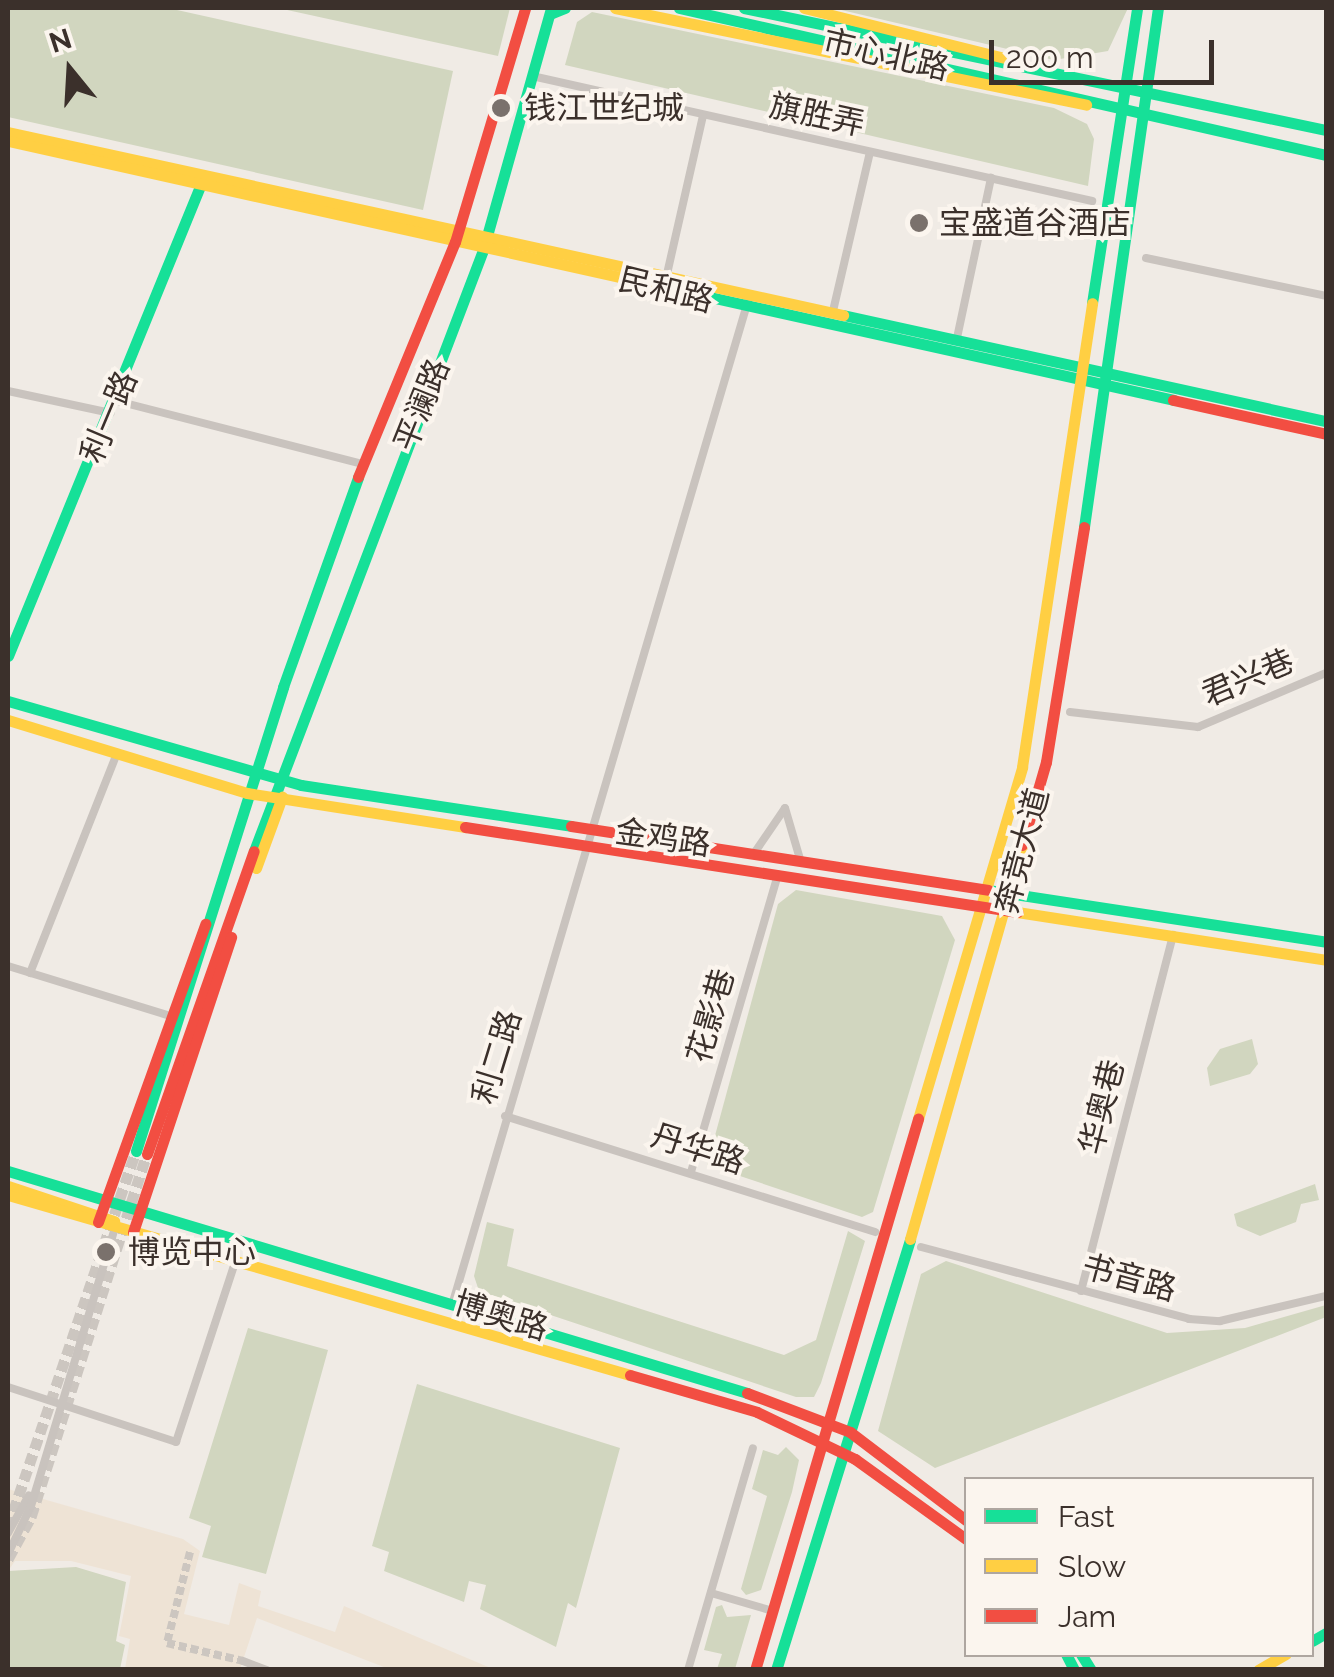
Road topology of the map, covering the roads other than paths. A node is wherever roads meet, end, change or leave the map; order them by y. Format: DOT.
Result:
graph roads {
  1 [pos="525,8"];
  2 [pos="565,8"];
  3 [pos="615,8"];
  4 [pos="680,8"];
  5 [pos="744,8"];
  6 [pos="804,8"];
  7 [pos="1137,8"];
  8 [pos="1158,8"];
  9 [pos="551,11"];
  10 [pos="1050,72"];
  11 [pos="532,76"];
  12 [pos="1124,87"];
  13 [pos="1142,91"];
  14 [pos="1120,106"];
  15 [pos="1138,111"];
  16 [pos="703,116"];
  17 [pos="1326,130"];
  18 [pos="8,132"];
  19 [pos="8,141"];
  20 [pos="870,152"];
  21 [pos="1326,155"];
  22 [pos="991,178"];
  23 [pos="203,180"];
  24 [pos="1092,201"];
  25 [pos="457,236"];
  26 [pos="487,236"];
  27 [pos="483,250"];
  28 [pos="1146,258"];
  29 [pos="666,274"];
  30 [pos="751,292"];
  31 [pos="1326,296"];
  32 [pos="745,309"];
  33 [pos="833,311"];
  34 [pos="956,338"];
  35 [pos="1084,363"];
  36 [pos="1106,368"];
  37 [pos="1079,382"];
  38 [pos="1103,386"];
  39 [pos="8,391"];
  40 [pos="114,407"];
  41 [pos="1326,421"];
  42 [pos="1326,434"];
  43 [pos="364,464"];
  44 [pos="8,656"];
  45 [pos="1326,672"];
  46 [pos="8,701"];
  47 [pos="1070,712"];
  48 [pos="8,720"];
  49 [pos="117,754"];
  50 [pos="254,772"];
  51 [pos="281,780"];
  52 [pos="247,793"];
  53 [pos="277,797"];
  54 [pos="591,828"];
  55 [pos="586,845"];
  56 [pos="755,852"];
  57 [pos="800,859"];
  58 [pos="778,874"];
  59 [pos="986,892"];
  60 [pos="1010,895"];
  61 [pos="983,906"];
  62 [pos="1006,911"];
  63 [pos="210,916"];
  64 [pos="1172,936"];
  65 [pos="1326,942"];
  66 [pos="1326,960"];
  67 [pos="8,966"];
  68 [pos="30,973"];
  69 [pos="167,1015"];
  70 [pos="505,1116"];
  71 [pos="8,1171"];
  72 [pos="691,1172"];
  73 [pos="8,1186"];
  74 [pos="8,1195"];
  75 [pos="107,1200"];
  76 [pos="140,1210"];
  77 [pos="100,1218"];
  78 [pos="115,1227"];
  79 [pos="133,1232"];
  80 [pos="875,1232"];
  81 [pos="921,1247"];
  82 [pos="236,1260"];
  83 [pos="1081,1291"];
  84 [pos="1326,1296"];
  85 [pos="454,1302"];
  86 [pos="8,1387"];
  87 [pos="60,1402"];
  88 [pos="828,1423"];
  89 [pos="850,1432"];
  90 [pos="824,1440"];
  91 [pos="753,1448"];
  92 [pos="844,1453"];
  93 [pos="28,1495"];
  94 [pos="964,1518"];
  95 [pos="18,1525"];
  96 [pos="8,1533"];
  97 [pos="964,1537"];
  98 [pos="8,1544"];
  99 [pos="8,1554"];
  100 [pos="710,1593"];
  101 [pos="776,1612"];
  102 [pos="1281,1657"];
  103 [pos="243,1662"];
  104 [pos="268,1670"];
  105 [pos="688,1670"];
  106 [pos="755,1670"];
  107 [pos="776,1670"];
  108 [pos="1258,1670"];
  1 -- 25 [label="main road, 平澜路"];
  2 -- 9 [label="main road"];
  3 -- 14 [label="main road"];
  4 -- 14 [label="main road, 市心北路"];
  5 -- 10 [label="main road, 市心北路"];
  6 -- 10 [label="main road"];
  7 -- 12 [label="main road, 奔竞大道"];
  8 -- 13 [label="main road, 奔竞大道"];
  9 -- 11 [label="main road, 平澜路"];
  10 -- 12 [label="main road, 市心北路"];
  11 -- 16 [label="street, 旗胜弄"];
  11 -- 26 [label="main road, 平澜路"];
  12 -- 13 [label="main road, 市心北路"];
  12 -- 14 [label="main road, 奔竞大道"];
  13 -- 15 [label="main road, 奔竞大道"];
  13 -- 17 [label="main road, 市心北路"];
  14 -- 15 [label="main road, 市心北路"];
  14 -- 35 [label="main road, 奔竞大道"];
  15 -- 21 [label="main road, 市心北路"];
  15 -- 36 [label="main road, 奔竞大道"];
  16 -- 20 [label="street, 旗胜弄"];
  16 -- 29 [label="street"];
  18 -- 23 [label="main road, 民和路"];
  19 -- 23 [label="main road, 民和路"];
  20 -- 22 [label="street, 旗胜弄"];
  20 -- 33 [label="street"];
  22 -- 24 [label="street, 旗胜弄"];
  22 -- 34 [label="street"];
  23 -- 25 [label="main road, 民和路"];
  23 -- 40 [label="main road, 利一路"];
  25 -- 26 [label="main road, 民和路"];
  25 -- 27 [label="main road, 民和路"];
  25 -- 43 [label="main road, 平澜路"];
  26 -- 27 [label="main road, 平澜路"];
  26 -- 29 [label="main road, 民和路"];
  27 -- 32 [label="main road, 民和路"];
  27 -- 51 [label="main road, 平澜路"];
  28 -- 31 [label="street"];
  29 -- 30 [label="main road, 民和路"];
  30 -- 32 [label="street, 利二路"];
  30 -- 33 [label="main road, 民和路"];
  32 -- 37 [label="main road, 民和路"];
  32 -- 54 [label="street, 利二路"];
  33 -- 34 [label="main road, 民和路"];
  34 -- 35 [label="main road, 民和路"];
  35 -- 36 [label="main road, 民和路"];
  35 -- 37 [label="main road, 奔竞大道"];
  36 -- 38 [label="main road, 奔竞大道"];
  36 -- 41 [label="main road, 民和路"];
  37 -- 38 [label="main road, 民和路"];
  37 -- 59 [label="main road, 奔竞大道"];
  38 -- 42 [label="main road, 民和路"];
  38 -- 60 [label="main road, 奔竞大道"];
  39 -- 40 [label="street"];
  40 -- 43 [label="street"];
  40 -- 44 [label="main road, 利一路"];
  43 -- 50 [label="main road, 平澜路"];
  45 -- 47 [label="street, 君兴巷"];
  46 -- 50 [label="main road, 金鸡路"];
  48 -- 49 [label="main road, 金鸡路"];
  49 -- 52 [label="main road, 金鸡路"];
  49 -- 68 [label="street"];
  50 -- 51 [label="main road, 金鸡路"];
  50 -- 52 [label="main road, 平澜路"];
  51 -- 53 [label="main road, 平澜路"];
  51 -- 54 [label="main road, 金鸡路"];
  52 -- 53 [label="main road, 金鸡路"];
  52 -- 63 [label="main road, 平澜路"];
  53 -- 55 [label="main road, 金鸡路"];
  53 -- 63 [label="main road"];
  53 -- 76 [label="main road"];
  54 -- 55 [label="street, 利二路"];
  54 -- 56 [label="main road, 金鸡路"];
  55 -- 58 [label="main road, 金鸡路"];
  55 -- 70 [label="street, 利二路"];
  56 -- 57 [label="main road, 金鸡路"];
  56 -- 57 [label="street"];
  57 -- 59 [label="main road, 金鸡路"];
  58 -- 61 [label="main road, 金鸡路"];
  58 -- 72 [label="street, 花影巷"];
  59 -- 60 [label="main road, 金鸡路"];
  59 -- 61 [label="main road, 奔竞大道"];
  60 -- 62 [label="main road, 奔竞大道"];
  60 -- 65 [label="main road, 金鸡路"];
  61 -- 62 [label="main road, 金鸡路"];
  61 -- 88 [label="main road, 奔竞大道"];
  62 -- 64 [label="main road, 金鸡路"];
  62 -- 89 [label="main road, 奔竞大道"];
  63 -- 69 [label="main road"];
  64 -- 66 [label="main road, 金鸡路"];
  64 -- 83 [label="street, 华奥巷"];
  67 -- 68 [label="street"];
  68 -- 69 [label="street"];
  69 -- 75 [label="main road"];
  70 -- 72 [label="street, 丹华路"];
  70 -- 85 [label="street, 利二路"];
  71 -- 75 [label="main road, 博奥路"];
  72 -- 80 [label="street, 丹华路"];
  73 -- 77 [label="main road"];
  74 -- 77 [label="main road, 博奥路"];
  75 -- 76 [label="main road, 博奥路"];
  75 -- 77 [label="main road"];
  76 -- 79 [label="main road"];
  76 -- 85 [label="main road, 博奥路"];
  77 -- 78 [label="main road, 博奥路"];
  77 -- 79 [label="main road"];
  78 -- 79 [label="main road, 博奥路"];
  78 -- 87 [label="street"];
  79 -- 82 [label="main road, 博奥路"];
  81 -- 83 [label="street, 书音路"];
  82 -- 87 [label="street"];
  82 -- 90 [label="main road, 博奥路"];
  83 -- 84 [label="street, 书音路"];
  85 -- 88 [label="main road, 博奥路"];
  86 -- 87 [label="street"];
  87 -- 93 [label="street"];
  88 -- 89 [label="main road, 博奥路"];
  88 -- 90 [label="main road, 奔竞大道"];
  89 -- 92 [label="main road, 奔竞大道"];
  89 -- 94 [label="main road, 博奥路"];
  90 -- 92 [label="main road, 博奥路"];
  90 -- 101 [label="main road, 奔竞大道"];
  91 -- 100 [label="street"];
  92 -- 97 [label="main road, 博奥路"];
  92 -- 107 [label="main road, 奔竞大道"];
  93 -- 96 [label="street"];
  93 -- 99 [label="street"];
  95 -- 98 [label="street"];
  100 -- 101 [label="street"];
  100 -- 105 [label="street"];
  101 -- 106 [label="main road, 奔竞大道"];
  102 -- 108 [label="main road"];
  103 -- 104 [label="street"];
}
